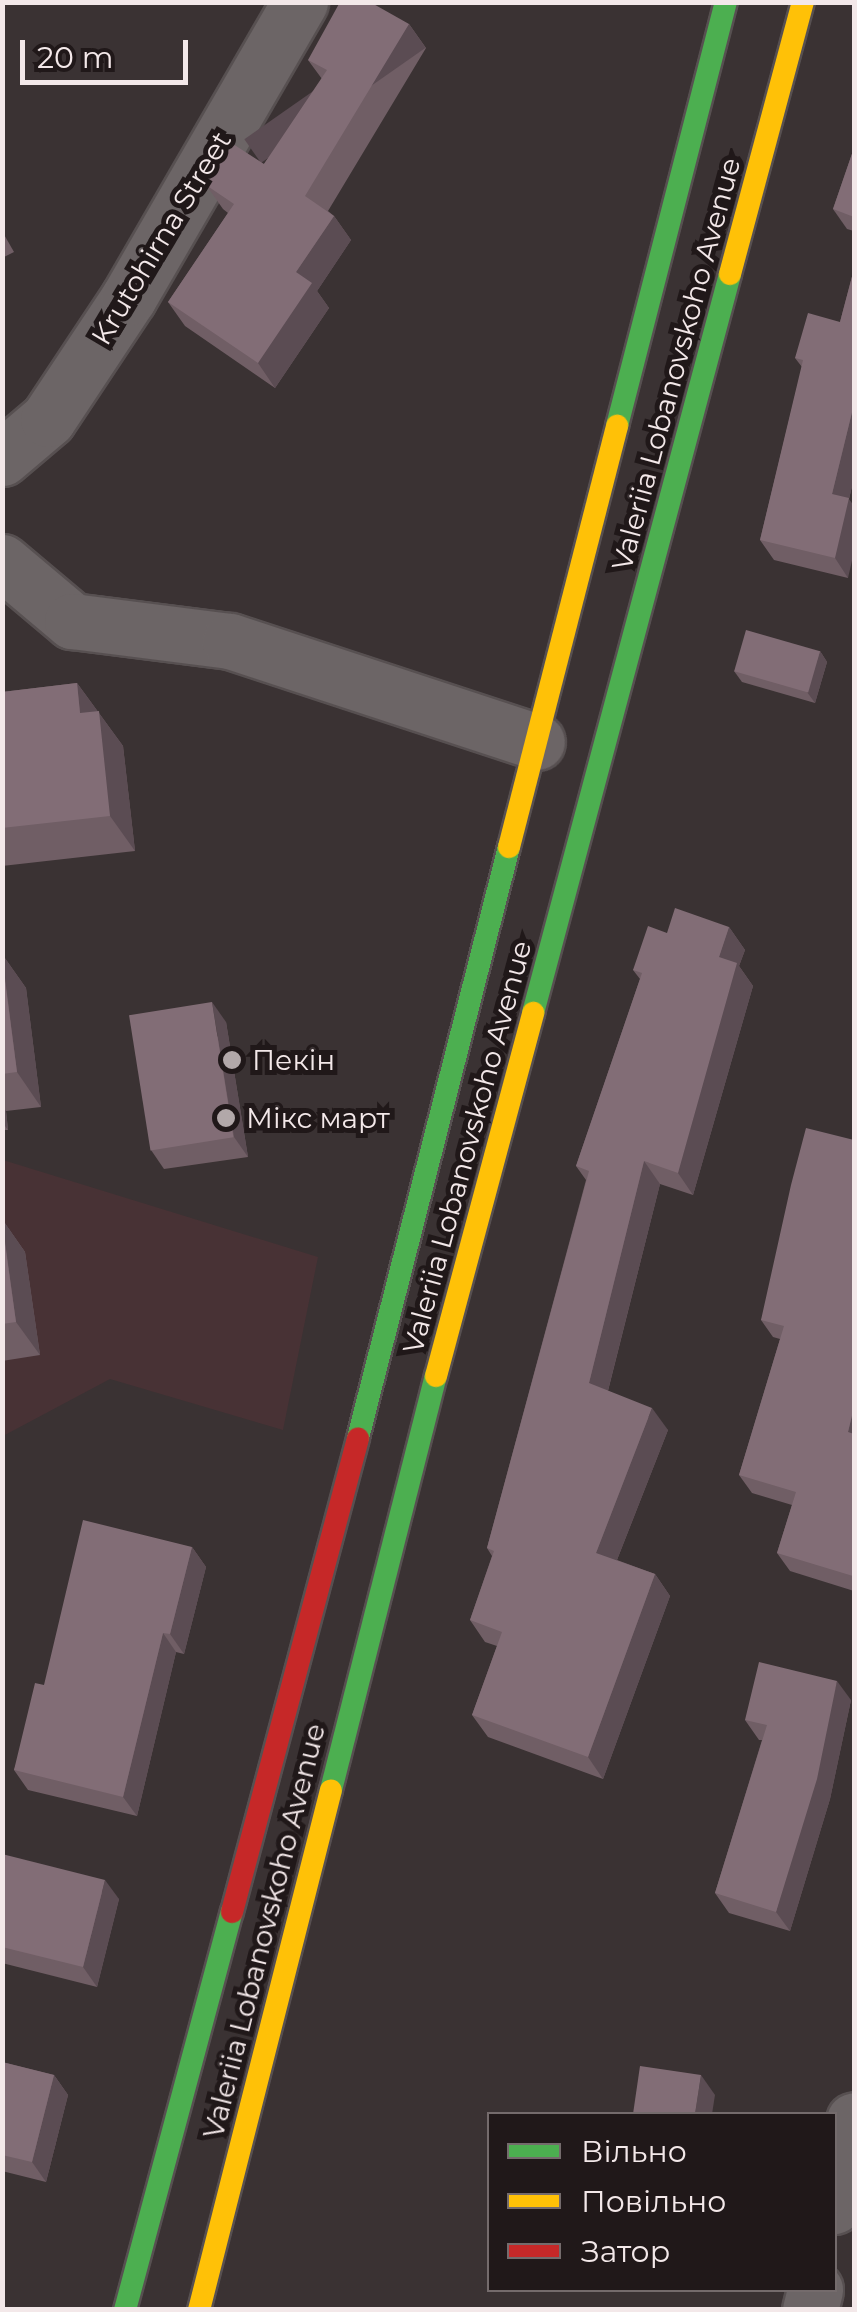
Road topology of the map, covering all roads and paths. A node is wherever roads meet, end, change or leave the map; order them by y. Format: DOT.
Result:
graph roads {
  1 [pos="300,2"];
  2 [pos="726,2"];
  3 [pos="803,2"];
  4 [pos="2,458"];
  5 [pos="2,562"];
  6 [pos="536,742"];
  7 [pos="854,2120"];
  8 [pos="837,2193"];
  9 [pos="125,2310"];
  10 [pos="199,2310"];
  1 -- 4 [label="street, Krutohirna Street"];
  2 -- 6 [label="main road, Valeriia Lobanovskoho Avenue"];
  3 -- 10 [label="main road, Valeriia Lobanovskoho Avenue"];
  5 -- 6 [label="street"];
  6 -- 9 [label="main road, Valeriia Lobanovskoho Avenue"];
  7 -- 8 [label="street"];
}
